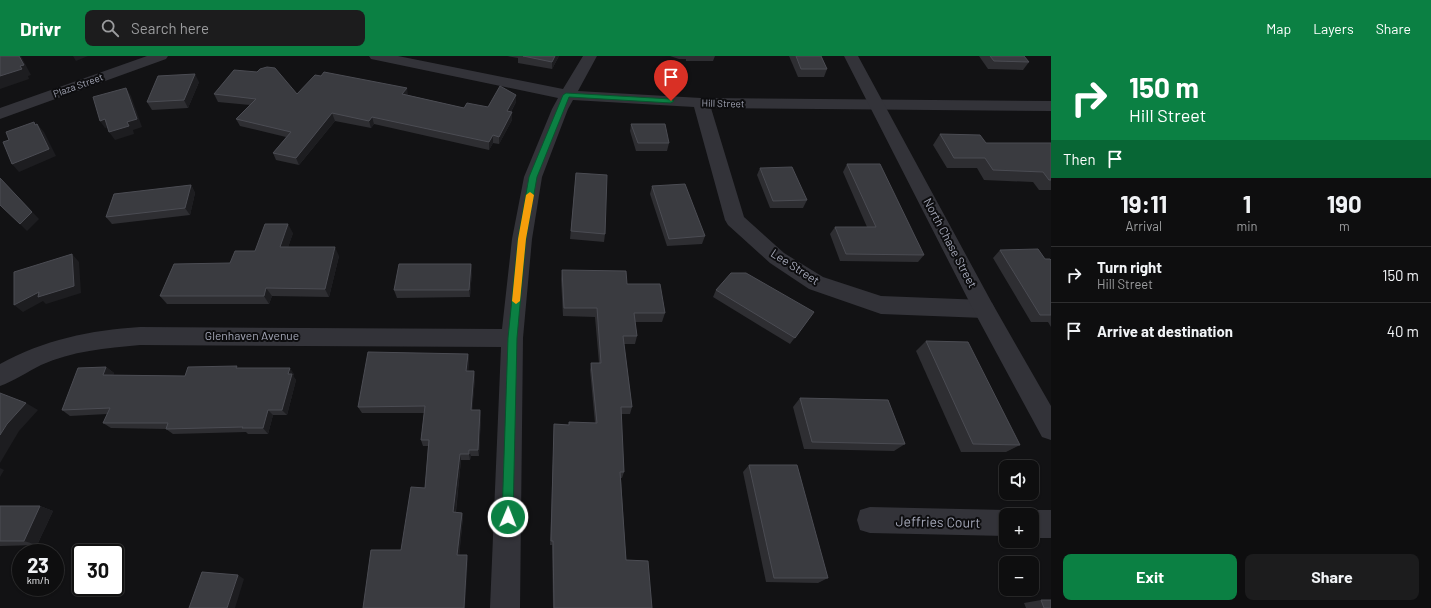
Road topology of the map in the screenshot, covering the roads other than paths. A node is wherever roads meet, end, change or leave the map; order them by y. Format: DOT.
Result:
graph roads {
  1 [pos="158,56"];
  2 [pos="376,56"];
  3 [pos="590,56"];
  4 [pos="852,56"];
  5 [pos="566,95"];
  6 [pos="700,103"];
  7 [pos="877,105"];
  8 [pos="1051,106"];
  9 [pos="0,114"];
  10 [pos="984,309"];
  11 [pos="512,338"];
  12 [pos="0,376"];
  13 [pos="1051,429"];
  14 [pos="870,520"];
  15 [pos="999,523"];
  16 [pos="1039,524"];
  17 [pos="1051,524"];
  18 [pos="505,608"];
  1 -- 9 [label="street, Plaza Street"];
  2 -- 5 [label="street, Hill Street"];
  3 -- 5 [label="street"];
  4 -- 7 [label="street, North Chase Street"];
  5 -- 6 [label="street, Hill Street"];
  5 -- 11 [label="street"];
  6 -- 7 [label="street, Hill Street"];
  6 -- 10 [label="street, Lee Street"];
  7 -- 8 [label="street, Hill Street"];
  7 -- 10 [label="street, North Chase Street"];
  10 -- 13 [label="street, North Chase Street"];
  11 -- 12 [label="street, Glenhaven Avenue"];
  11 -- 18 [label="street"];
  14 -- 15 [label="street, Jeffries Court"];
  16 -- 17 [label="street"];
}
